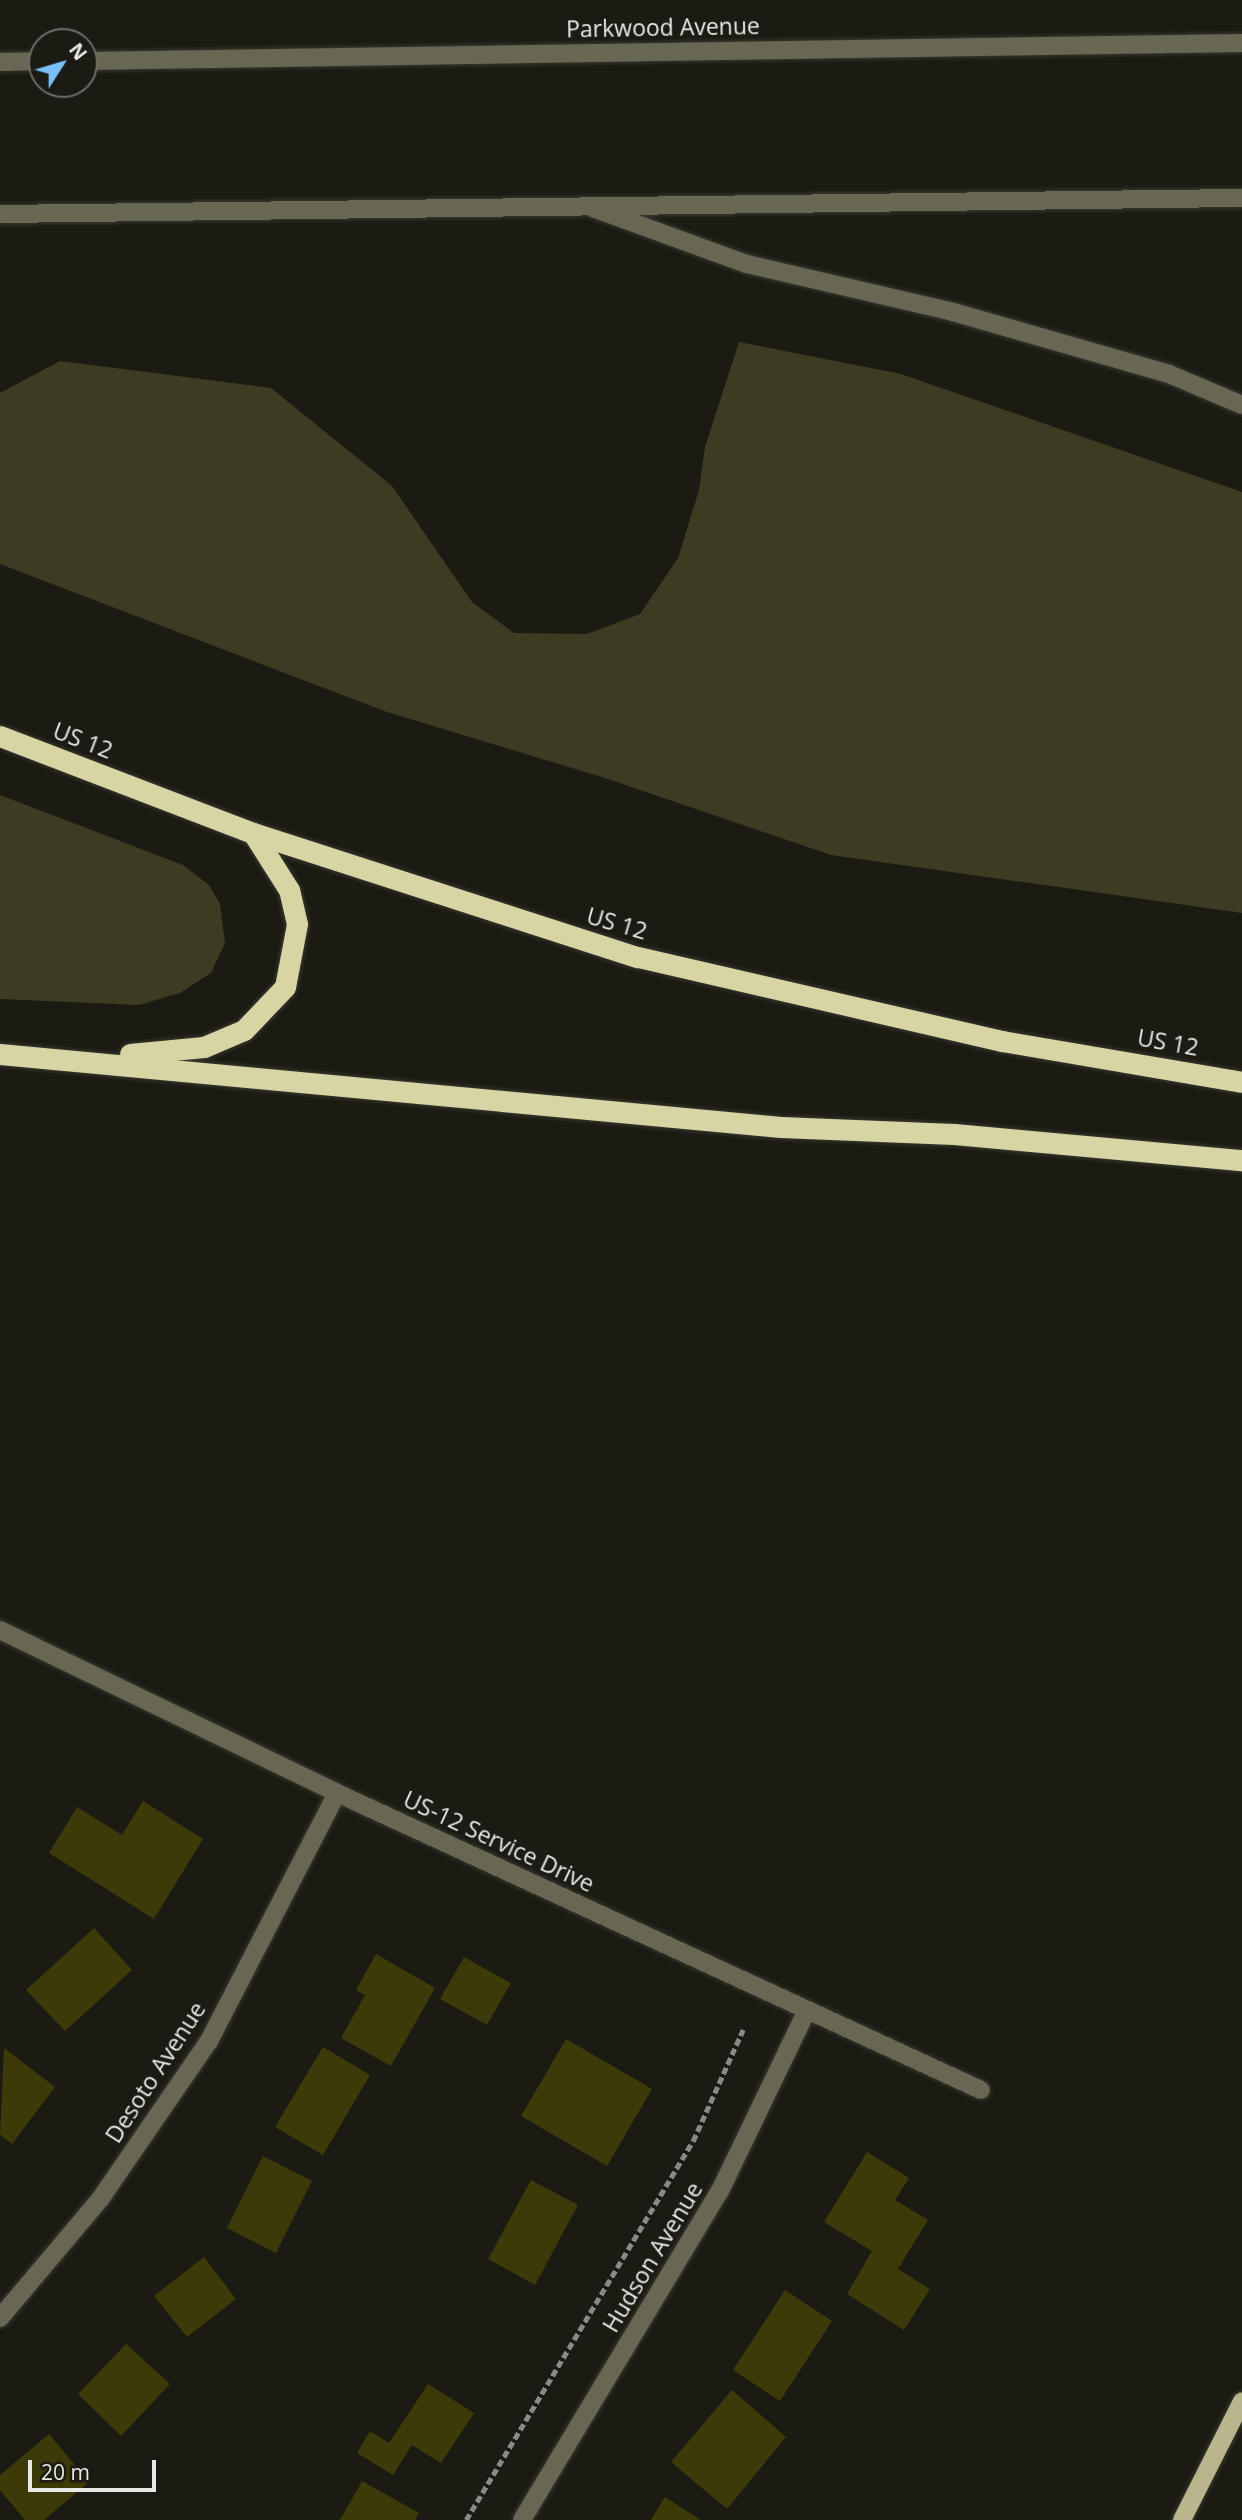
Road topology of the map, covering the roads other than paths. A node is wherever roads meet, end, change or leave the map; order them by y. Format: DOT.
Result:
graph roads {
  1 [pos="1242,43"];
  2 [pos="28,61"];
  3 [pos="98,61"];
  4 [pos="0,62"];
  5 [pos="1242,198"];
  6 [pos="583,205"];
  7 [pos="0,214"];
  8 [pos="1242,404"];
  9 [pos="0,736"];
  10 [pos="253,833"];
  11 [pos="0,1054"];
  12 [pos="82,1059"];
  13 [pos="1242,1082"];
  14 [pos="1242,1160"];
  15 [pos="0,1630"];
  16 [pos="337,1793"];
  17 [pos="807,2010"];
  18 [pos="981,2090"];
  19 [pos="0,2318"];
  20 [pos="1242,2401"];
  21 [pos="522,2520"];
  22 [pos="1182,2520"];
  1 -- 3 [label="street, Parkwood Avenue"];
  2 -- 4 [label="street"];
  5 -- 6 [label="street"];
  6 -- 7 [label="street"];
  6 -- 8 [label="street"];
  9 -- 10 [label="highway, US 12 / US 12"];
  10 -- 12 [label="highway"];
  10 -- 13 [label="highway, US 12 / US 12"];
  11 -- 12 [label="highway"];
  12 -- 14 [label="highway"];
  15 -- 16 [label="street, US-12 Service Drive"];
  16 -- 17 [label="street, US-12 Service Drive"];
  16 -- 19 [label="street, Desoto Avenue"];
  17 -- 18 [label="street, US-12 Service Drive"];
  17 -- 21 [label="street, Hudson Avenue"];
  20 -- 22 [label="main road"];
}
